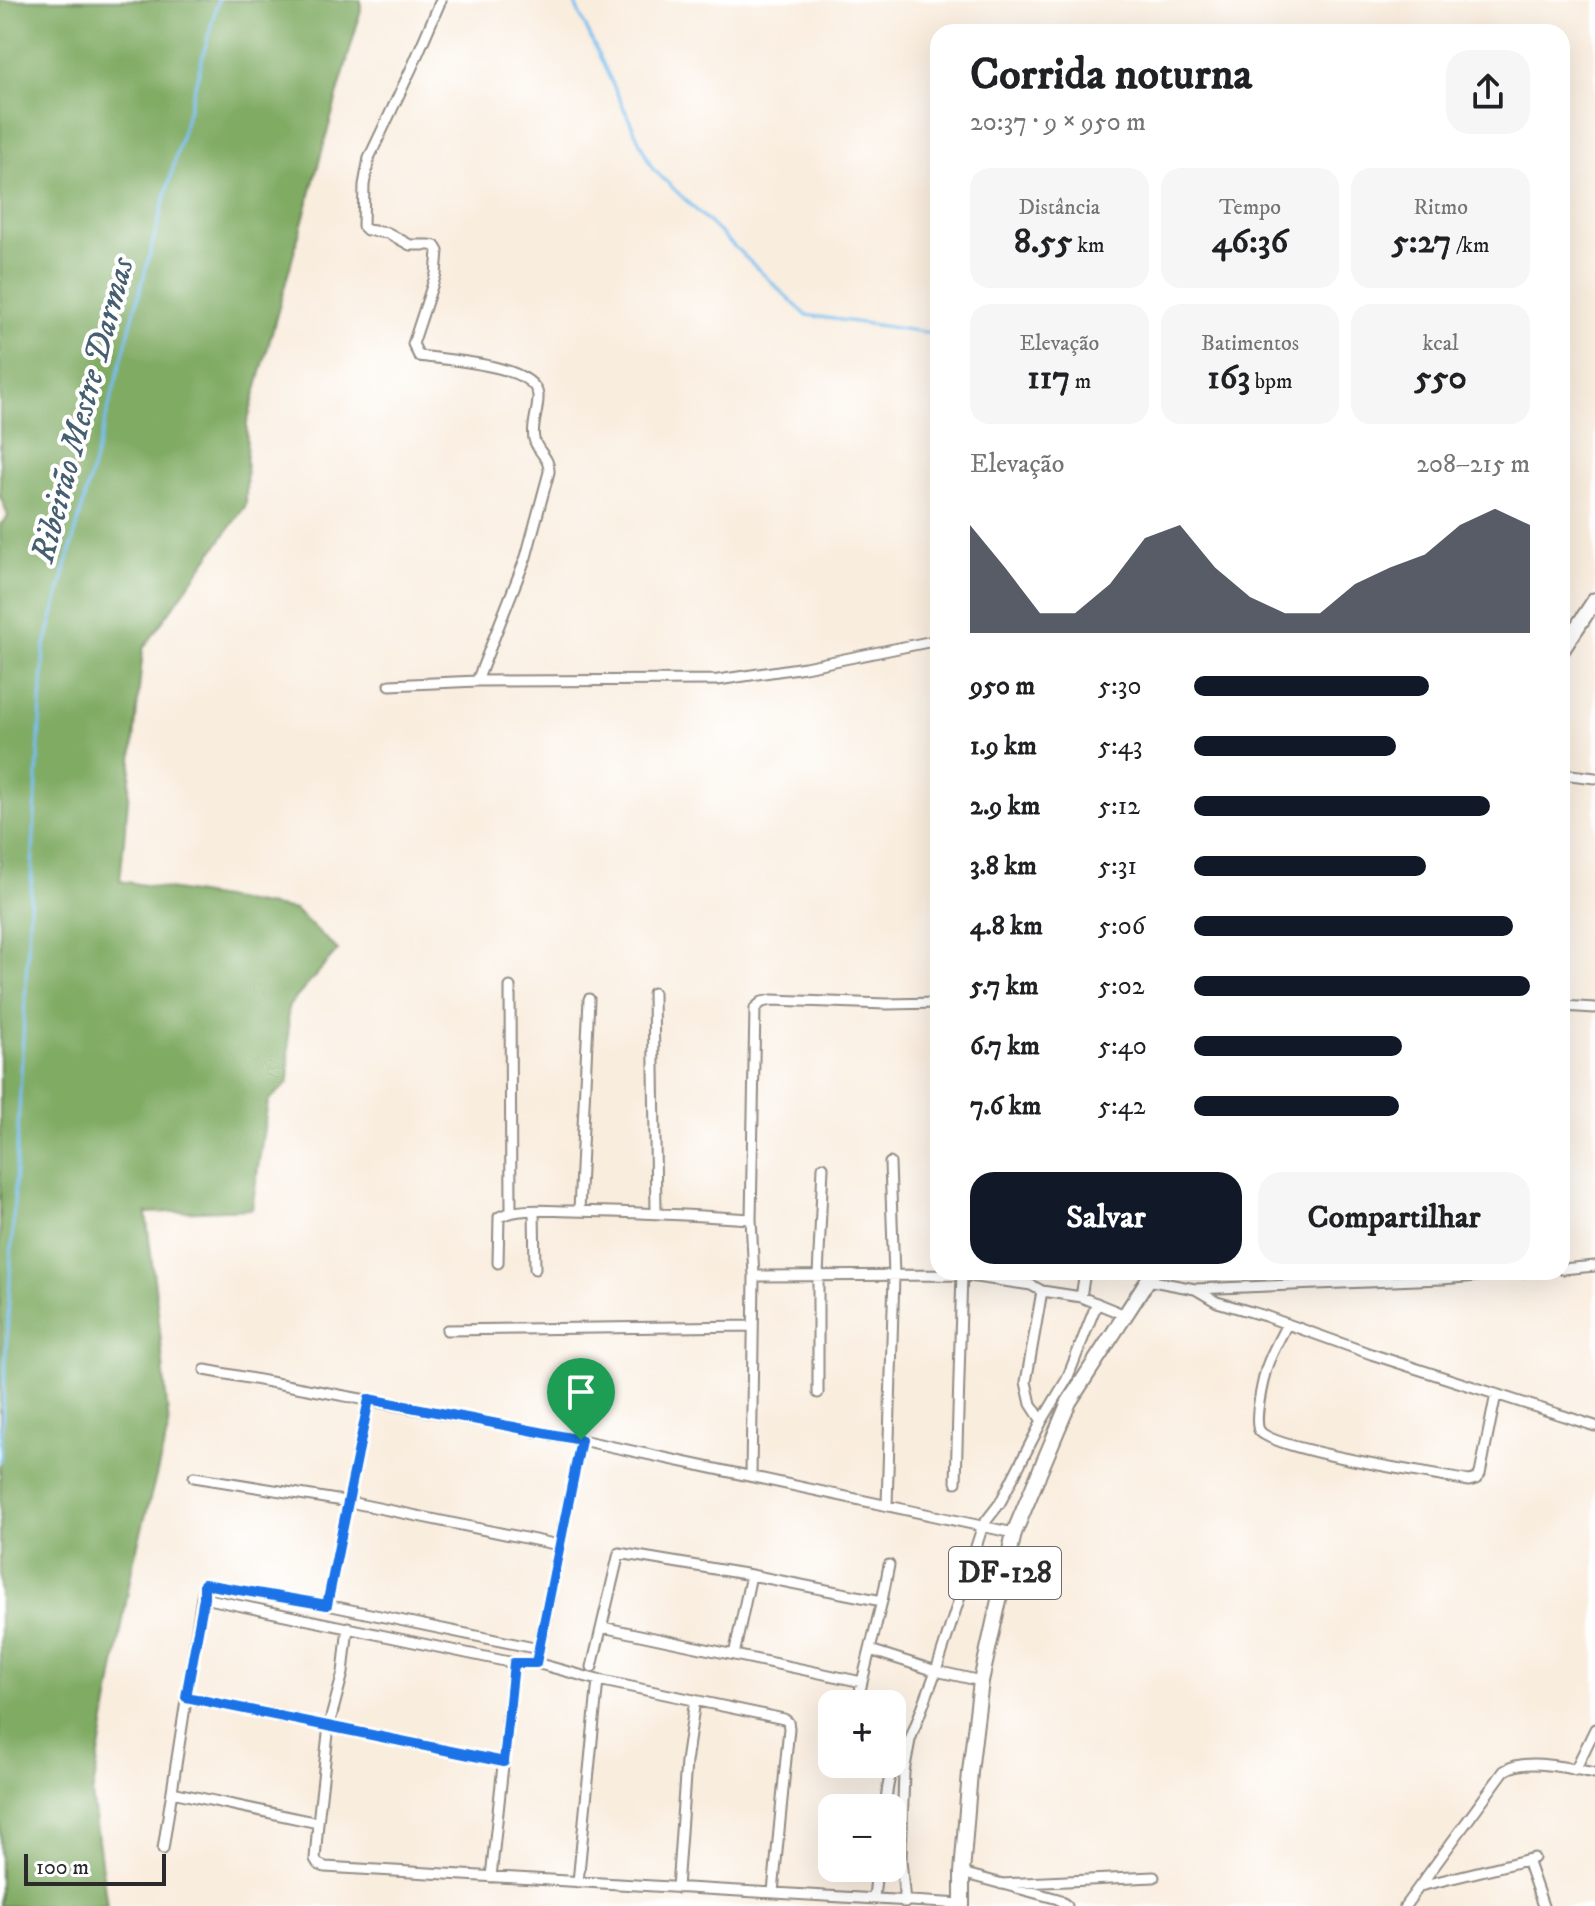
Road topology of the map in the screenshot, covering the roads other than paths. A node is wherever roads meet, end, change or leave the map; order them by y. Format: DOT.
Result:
graph roads {
  1 [pos="441,0"];
  2 [pos="1595,600"];
  3 [pos="1570,638"];
  4 [pos="930,642"];
  5 [pos="477,681"];
  6 [pos="390,685"];
  7 [pos="1570,775"];
  8 [pos="1595,778"];
  9 [pos="510,987"];
  10 [pos="653,993"];
  11 [pos="589,999"];
  12 [pos="930,1003"];
  13 [pos="1570,1006"];
  14 [pos="1595,1008"];
  15 [pos="890,1163"];
  16 [pos="823,1167"];
  17 [pos="534,1211"];
  18 [pos="579,1211"];
  19 [pos="656,1212"];
  20 [pos="511,1213"];
  21 [pos="751,1219"];
  22 [pos="498,1263"];
  23 [pos="1595,1266"];
  24 [pos="1570,1268"];
  25 [pos="535,1269"];
  26 [pos="930,1275"];
  27 [pos="754,1276"];
  28 [pos="818,1276"];
  29 [pos="894,1276"];
  30 [pos="962,1280"];
  31 [pos="1000,1280"];
  32 [pos="1031,1280"];
  33 [pos="1084,1280"];
  34 [pos="1147,1280"];
  35 [pos="1164,1280"];
  36 [pos="1417,1280"];
  37 [pos="1031,1285"];
  38 [pos="1195,1289"];
  39 [pos="1042,1291"];
  40 [pos="1081,1297"];
  41 [pos="1097,1303"];
  42 [pos="1125,1315"];
  43 [pos="1287,1324"];
  44 [pos="753,1326"];
  45 [pos="447,1330"];
  46 [pos="205,1370"];
  47 [pos="818,1393"];
  48 [pos="1496,1394"];
  49 [pos="369,1399"];
  50 [pos="1042,1421"];
  51 [pos="1595,1426"];
  52 [pos="581,1440"];
  53 [pos="751,1476"];
  54 [pos="194,1477"];
  55 [pos="956,1482"];
  56 [pos="349,1502"];
  57 [pos="887,1505"];
  58 [pos="983,1525"];
  59 [pos="1014,1533"];
  60 [pos="559,1545"];
  61 [pos="889,1565"];
  62 [pos="751,1575"];
  63 [pos="204,1598"];
  64 [pos="882,1601"];
  65 [pos="327,1605"];
  66 [pos="348,1627"];
  67 [pos="602,1627"];
  68 [pos="539,1649"];
  69 [pos="870,1650"];
  70 [pos="734,1655"];
  71 [pos="514,1663"];
  72 [pos="536,1663"];
  73 [pos="592,1667"];
  74 [pos="936,1671"];
  75 [pos="598,1680"];
  76 [pos="981,1681"];
  77 [pos="862,1682"];
  78 [pos="860,1690"];
  79 [pos="186,1697"];
  80 [pos="695,1700"];
  81 [pos="329,1725"];
  82 [pos="1595,1729"];
  83 [pos="910,1740"];
  84 [pos="504,1762"];
  85 [pos="1575,1770"];
  86 [pos="1595,1773"];
  87 [pos="172,1792"];
  88 [pos="887,1794"];
  89 [pos="318,1823"];
  90 [pos="163,1849"];
  91 [pos="962,1873"];
  92 [pos="491,1877"];
  93 [pos="1154,1877"];
  94 [pos="578,1882"];
  95 [pos="876,1882"];
  96 [pos="1001,1884"];
  97 [pos="1420,1886"];
  98 [pos="677,1888"];
  99 [pos="773,1892"];
  100 [pos="874,1898"];
  101 [pos="905,1903"];
  102 [pos="962,1905"];
  103 [pos="1067,1906"];
  104 [pos="1405,1906"];
  105 [pos="1543,1906"];
  1 -- 5 [label="street"];
  2 -- 3 [label="main road"];
  4 -- 5 [label="street"];
  5 -- 6 [label="street"];
  7 -- 8 [label="street"];
  9 -- 20 [label="street"];
  10 -- 19 [label="street"];
  11 -- 18 [label="street"];
  12 -- 21 [label="street"];
  13 -- 14 [label="street"];
  15 -- 29 [label="street"];
  16 -- 28 [label="street"];
  17 -- 18 [label="street"];
  17 -- 20 [label="street"];
  17 -- 25 [label="street"];
  18 -- 19 [label="street"];
  19 -- 21 [label="street"];
  20 -- 22 [label="street"];
  21 -- 27 [label="street"];
  23 -- 24 [label="street"];
  26 -- 29 [label="street"];
  27 -- 28 [label="street"];
  27 -- 44 [label="street"];
  28 -- 29 [label="street"];
  28 -- 47 [label="street"];
  29 -- 57 [label="street"];
  30 -- 55 [label="street"];
  31 -- 37 [label="street"];
  32 -- 37 [label="street"];
  33 -- 40 [label="street"];
  34 -- 42 [label="main road, DF-128 / DF-128"];
  35 -- 38 [label="street"];
  36 -- 38 [label="street"];
  37 -- 39 [label="street"];
  38 -- 43 [label="street"];
  39 -- 40 [label="street"];
  39 -- 50 [label="street"];
  40 -- 41 [label="street"];
  41 -- 42 [label="street"];
  41 -- 50 [label="street"];
  42 -- 59 [label="main road, DF-128 / DF-128"];
  43 -- 48 [label="street"];
  43 -- 48 [label="street"];
  44 -- 45 [label="street"];
  44 -- 53 [label="street"];
  46 -- 49 [label="street"];
  48 -- 51 [label="street"];
  49 -- 52 [label="street"];
  49 -- 56 [label="street"];
  50 -- 58 [label="street"];
  52 -- 53 [label="street"];
  52 -- 60 [label="street"];
  53 -- 57 [label="street"];
  54 -- 56 [label="street"];
  56 -- 60 [label="street"];
  56 -- 65 [label="street"];
  57 -- 58 [label="street"];
  58 -- 59 [label="street"];
  58 -- 74 [label="street"];
  59 -- 76 [label="main road, DF-128 / DF-128"];
  60 -- 68 [label="street"];
  61 -- 64 [label="street"];
  62 -- 64 [label="street"];
  62 -- 67 [label="street"];
  62 -- 70 [label="street"];
  63 -- 65 [label="street"];
  63 -- 66 [label="street"];
  63 -- 79 [label="street"];
  64 -- 69 [label="street"];
  65 -- 68 [label="street"];
  66 -- 71 [label="street"];
  66 -- 81 [label="street"];
  67 -- 70 [label="street"];
  67 -- 73 [label="street"];
  68 -- 72 [label="street"];
  69 -- 74 [label="street"];
  69 -- 77 [label="street"];
  70 -- 77 [label="street"];
  71 -- 72 [label="street"];
  71 -- 84 [label="street"];
  72 -- 75 [label="street"];
  74 -- 76 [label="street"];
  74 -- 83 [label="street"];
  75 -- 80 [label="street"];
  75 -- 94 [label="street"];
  76 -- 91 [label="main road, DF-128 / DF-128"];
  77 -- 78 [label="street"];
  79 -- 81 [label="street"];
  79 -- 87 [label="street"];
  80 -- 98 [label="street"];
  80 -- 99 [label="street"];
  81 -- 84 [label="street"];
  81 -- 89 [label="street"];
  82 -- 85 [label="street"];
  83 -- 88 [label="street"];
  83 -- 101 [label="street"];
  84 -- 92 [label="street"];
  85 -- 86 [label="street"];
  85 -- 97 [label="street"];
  87 -- 89 [label="street"];
  87 -- 90 [label="street"];
  89 -- 92 [label="street"];
  91 -- 96 [label="street"];
  91 -- 102 [label="main road, DF-128 / DF-128"];
  92 -- 94 [label="street"];
  93 -- 96 [label="street"];
  94 -- 98 [label="street"];
  95 -- 100 [label="street"];
  96 -- 103 [label="street"];
  97 -- 104 [label="street"];
  97 -- 105 [label="street"];
  98 -- 99 [label="street"];
  99 -- 100 [label="street"];
  100 -- 101 [label="street"];
  101 -- 102 [label="street"];
}
